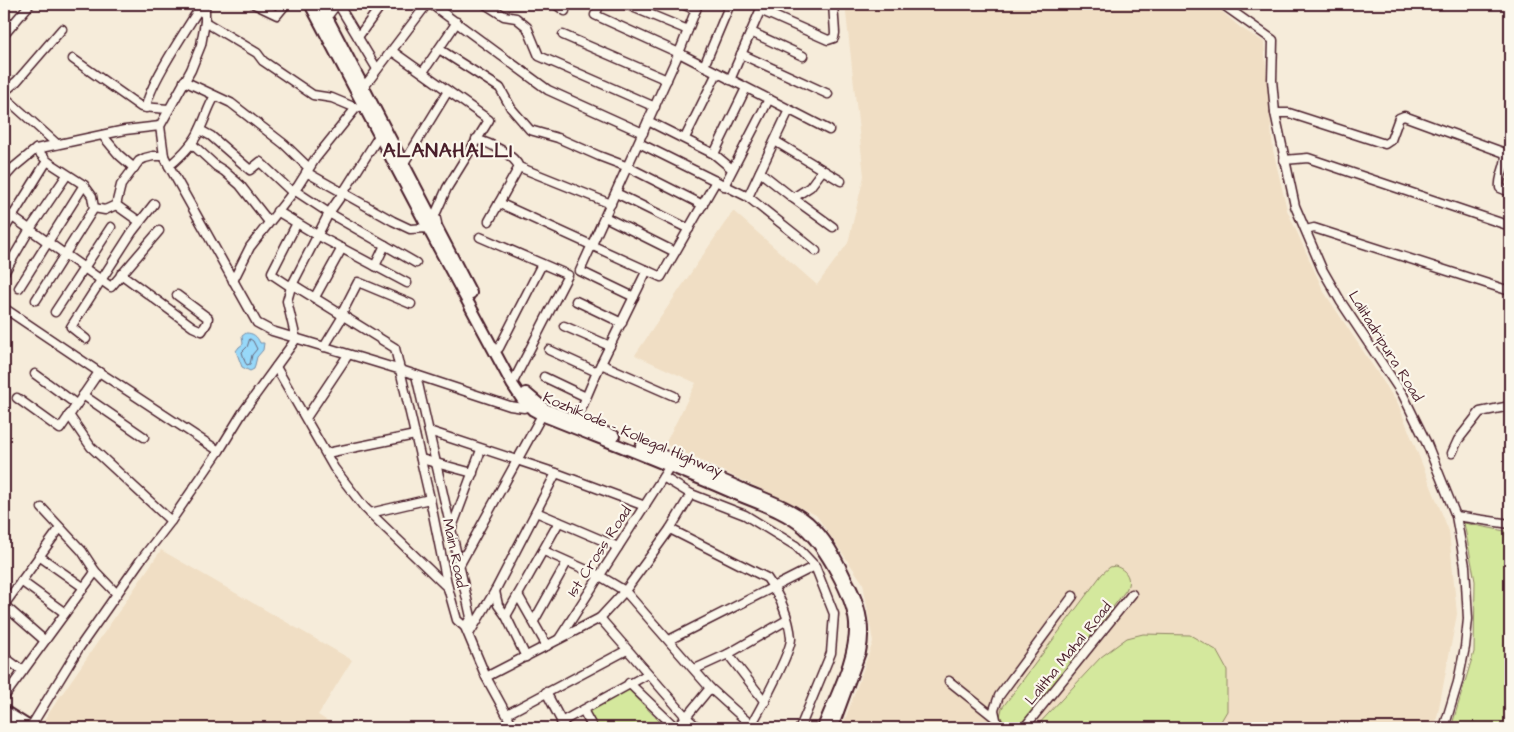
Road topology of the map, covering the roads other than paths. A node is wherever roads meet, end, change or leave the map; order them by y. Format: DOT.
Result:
graph roads {
  1 [pos="30,4"];
  2 [pos="193,4"];
  3 [pos="254,4"];
  4 [pos="286,4"];
  5 [pos="310,4"];
  6 [pos="320,4"];
  7 [pos="337,4"];
  8 [pos="382,4"];
  9 [pos="427,4"];
  10 [pos="431,4"];
  11 [pos="485,4"];
  12 [pos="555,4"];
  13 [pos="600,4"];
  14 [pos="625,4"];
  15 [pos="682,4"];
  16 [pos="730,4"];
  17 [pos="833,4"];
  18 [pos="1222,4"];
  19 [pos="1236,4"];
  20 [pos="697,7"];
  21 [pos="761,7"];
  22 [pos="565,11"];
  23 [pos="204,12"];
  24 [pos="1232,12"];
  25 [pos="327,17"];
  26 [pos="457,22"];
  27 [pos="62,29"];
  28 [pos="688,30"];
  29 [pos="751,32"];
  30 [pos="4,35"];
  31 [pos="562,35"];
  32 [pos="358,37"];
  33 [pos="439,48"];
  34 [pos="392,51"];
  35 [pos="679,53"];
  36 [pos="741,54"];
  37 [pos="803,56"];
  38 [pos="73,59"];
  39 [pos="704,66"];
  40 [pos="377,69"];
  41 [pos="423,72"];
  42 [pos="718,73"];
  43 [pos="667,80"];
  44 [pos="730,80"];
  45 [pos="184,81"];
  46 [pos="364,87"];
  47 [pos="746,88"];
  48 [pos="448,91"];
  49 [pos="4,92"];
  50 [pos="828,94"];
  51 [pos="216,96"];
  52 [pos="8,100"];
  53 [pos="769,100"];
  54 [pos="360,107"];
  55 [pos="655,107"];
  56 [pos="146,108"];
  57 [pos="169,109"];
  58 [pos="789,110"];
  59 [pos="1275,113"];
  60 [pos="648,121"];
  61 [pos="160,126"];
  62 [pos="200,130"];
  63 [pos="829,130"];
  64 [pos="643,133"];
  65 [pos="104,136"];
  66 [pos="379,136"];
  67 [pos="685,138"];
  68 [pos="476,139"];
  69 [pos="775,141"];
  70 [pos="639,143"];
  71 [pos="57,144"];
  72 [pos="192,144"];
  73 [pos="36,149"];
  74 [pos="714,154"];
  75 [pos="164,156"];
  76 [pos="1508,158"];
  77 [pos="1284,160"];
  78 [pos="47,161"];
  79 [pos="404,163"];
  80 [pos="169,166"];
  81 [pos="519,167"];
  82 [pos="628,167"];
  83 [pos="134,168"];
  84 [pos="732,169"];
  85 [pos="308,170"];
  86 [pos="822,171"];
  87 [pos="760,172"];
  88 [pos="66,175"];
  89 [pos="4,178"];
  90 [pos="716,181"];
  91 [pos="841,181"];
  92 [pos="84,185"];
  93 [pos="724,186"];
  94 [pos="293,191"];
  95 [pos="616,192"];
  96 [pos="1510,192"];
  97 [pos="344,193"];
  98 [pos="748,197"];
  99 [pos="793,198"];
  100 [pos="499,203"];
  101 [pos="154,204"];
  102 [pos="611,204"];
  103 [pos="116,205"];
  104 [pos="702,205"];
  105 [pos="94,208"];
  106 [pos="4,211"];
  107 [pos="277,211"];
  108 [pos="328,213"];
  109 [pos="13,217"];
  110 [pos="605,218"];
  111 [pos="489,221"];
  112 [pos="140,222"];
  113 [pos="269,222"];
  114 [pos="298,223"];
  115 [pos="431,226"];
  116 [pos="1510,226"];
  117 [pos="111,227"];
  118 [pos="833,228"];
  119 [pos="30,229"];
  120 [pos="689,229"];
  121 [pos="4,230"];
  122 [pos="1306,230"];
  123 [pos="159,231"];
  124 [pos="317,235"];
  125 [pos="480,236"];
  126 [pos="47,242"];
  127 [pos="385,245"];
  128 [pos="593,245"];
  129 [pos="342,248"];
  130 [pos="816,251"];
  131 [pos="675,252"];
  132 [pos="66,254"];
  133 [pos="416,262"];
  134 [pos="542,264"];
  135 [pos="375,266"];
  136 [pos="83,267"];
  137 [pos="647,270"];
  138 [pos="580,271"];
  139 [pos="4,273"];
  140 [pos="121,274"];
  141 [pos="568,275"];
  142 [pos="101,279"];
  143 [pos="233,281"];
  144 [pos="407,283"];
  145 [pos="292,285"];
  146 [pos="19,288"];
  147 [pos="1510,291"];
  148 [pos="177,295"];
  149 [pos="315,297"];
  150 [pos="634,297"];
  151 [pos="36,300"];
  152 [pos="576,301"];
  153 [pos="411,304"];
  154 [pos="4,308"];
  155 [pos="54,312"];
  156 [pos="342,316"];
  157 [pos="622,322"];
  158 [pos="564,326"];
  159 [pos="86,339"];
  160 [pos="296,339"];
  161 [pos="610,346"];
  162 [pos="324,348"];
  163 [pos="499,348"];
  164 [pos="549,350"];
  165 [pos="348,355"];
  166 [pos="601,364"];
  167 [pos="276,367"];
  168 [pos="400,370"];
  169 [pos="99,372"];
  170 [pos="597,372"];
  171 [pos="35,374"];
  172 [pos="416,375"];
  173 [pos="544,377"];
  174 [pos="514,382"];
  175 [pos="83,395"];
  176 [pos="674,396"];
  177 [pos="586,397"];
  178 [pos="17,398"];
  179 [pos="531,403"];
  180 [pos="76,404"];
  181 [pos="1510,406"];
  182 [pos="69,415"];
  183 [pos="542,415"];
  184 [pos="306,418"];
  185 [pos="575,424"];
  186 [pos="429,432"];
  187 [pos="415,435"];
  188 [pos="144,437"];
  189 [pos="219,450"];
  190 [pos="481,450"];
  191 [pos="1452,453"];
  192 [pos="326,454"];
  193 [pos="421,459"];
  194 [pos="518,461"];
  195 [pos="435,462"];
  196 [pos="670,466"];
  197 [pos="473,473"];
  198 [pos="556,473"];
  199 [pos="663,477"];
  200 [pos="691,494"];
  201 [pos="430,499"];
  202 [pos="645,506"];
  203 [pos="42,508"];
  204 [pos="536,512"];
  205 [pos="370,513"];
  206 [pos="1456,516"];
  207 [pos="171,521"];
  208 [pos="559,522"];
  209 [pos="1510,524"];
  210 [pos="60,528"];
  211 [pos="670,529"];
  212 [pos="451,530"];
  213 [pos="618,547"];
  214 [pos="544,551"];
  215 [pos="39,556"];
  216 [pos="567,562"];
  217 [pos="459,566"];
  218 [pos="815,566"];
  219 [pos="94,571"];
  220 [pos="600,576"];
  221 [pos="21,581"];
  222 [pos="83,587"];
  223 [pos="773,587"];
  224 [pos="448,588"];
  225 [pos="495,591"];
  226 [pos="625,591"];
  227 [pos="117,594"];
  228 [pos="1132,594"];
  229 [pos="518,595"];
  230 [pos="1073,596"];
  231 [pos="4,605"];
  232 [pos="65,613"];
  233 [pos="506,616"];
  234 [pos="600,618"];
  235 [pos="787,620"];
  236 [pos="534,621"];
  237 [pos="467,630"];
  238 [pos="44,640"];
  239 [pos="558,640"];
  240 [pos="669,640"];
  241 [pos="547,646"];
  242 [pos="627,650"];
  243 [pos="728,654"];
  244 [pos="4,657"];
  245 [pos="526,657"];
  246 [pos="695,669"];
  247 [pos="23,671"];
  248 [pos="648,674"];
  249 [pos="486,677"];
  250 [pos="949,681"];
  251 [pos="630,683"];
  252 [pos="710,688"];
  253 [pos="546,692"];
  254 [pos="4,697"];
  255 [pos="765,702"];
  256 [pos="582,710"];
  257 [pos="4,711"];
  258 [pos="507,714"];
  259 [pos="994,717"];
  260 [pos="687,718"];
  261 [pos="4,720"];
  262 [pos="563,725"];
  263 [pos="755,727"];
  264 [pos="17,728"];
  265 [pos="30,728"];
  266 [pos="514,728"];
  267 [pos="593,728"];
  268 [pos="676,728"];
  269 [pos="698,728"];
  270 [pos="800,728"];
  271 [pos="823,728"];
  272 [pos="832,728"];
  273 [pos="998,728"];
  274 [pos="1024,728"];
  275 [pos="1444,728"];
  1 -- 30 [label="street"];
  2 -- 23 [label="street"];
  3 -- 4 [label="street"];
  5 -- 54 [label="main road, Kozhikode - Kollegal Highway"];
  6 -- 25 [label="main road, Kozhikode - Kollegal Highway"];
  7 -- 25 [label="street"];
  7 -- 32 [label="street"];
  8 -- 32 [label="street"];
  9 -- 34 [label="street"];
  10 -- 26 [label="street"];
  11 -- 55 [label="street"];
  12 -- 22 [label="street"];
  13 -- 35 [label="street"];
  14 -- 28 [label="street"];
  15 -- 20 [label="street"];
  16 -- 39 [label="street"];
  17 -- 21 [label="street"];
  18 -- 24 [label="street, Lalitadripura Road"];
  19 -- 24 [label="street"];
  20 -- 28 [label="street"];
  21 -- 29 [label="street"];
  23 -- 45 [label="street"];
  23 -- 54 [label="street"];
  23 -- 56 [label="street"];
  24 -- 59 [label="street, Lalitadripura Road"];
  25 -- 46 [label="main road, Kozhikode - Kollegal Highway"];
  26 -- 33 [label="street"];
  26 -- 64 [label="street"];
  27 -- 49 [label="street"];
  28 -- 35 [label="street"];
  29 -- 36 [label="street"];
  29 -- 37 [label="street"];
  31 -- 43 [label="street"];
  32 -- 40 [label="street"];
  33 -- 41 [label="street"];
  33 -- 82 [label="street"];
  34 -- 40 [label="street"];
  34 -- 41 [label="street"];
  35 -- 39 [label="street"];
  35 -- 43 [label="street"];
  36 -- 44 [label="street"];
  36 -- 50 [label="street"];
  38 -- 56 [label="street"];
  39 -- 42 [label="street"];
  40 -- 46 [label="street"];
  41 -- 48 [label="street"];
  42 -- 44 [label="street"];
  42 -- 67 [label="street"];
  43 -- 55 [label="street"];
  44 -- 47 [label="street"];
  45 -- 51 [label="street"];
  45 -- 57 [label="street"];
  46 -- 79 [label="main road, Kozhikode - Kollegal Highway"];
  47 -- 53 [label="street"];
  47 -- 74 [label="street"];
  48 -- 68 [label="street"];
  48 -- 79 [label="street"];
  51 -- 62 [label="street"];
  51 -- 85 [label="street"];
  52 -- 71 [label="street"];
  53 -- 58 [label="street"];
  53 -- 84 [label="street"];
  54 -- 66 [label="main road, Kozhikode - Kollegal Highway"];
  54 -- 85 [label="street"];
  55 -- 60 [label="street"];
  56 -- 57 [label="street"];
  57 -- 61 [label="street"];
  58 -- 63 [label="street"];
  58 -- 69 [label="street"];
  59 -- 76 [label="street"];
  59 -- 77 [label="street, Lalitadripura Road"];
  60 -- 64 [label="street"];
  60 -- 67 [label="street"];
  61 -- 65 [label="street"];
  61 -- 75 [label="street"];
  62 -- 72 [label="street"];
  62 -- 94 [label="street"];
  64 -- 70 [label="street"];
  65 -- 71 [label="street"];
  65 -- 83 [label="street"];
  66 -- 97 [label="street"];
  66 -- 115 [label="main road, Kozhikode - Kollegal Highway"];
  67 -- 74 [label="street"];
  68 -- 81 [label="street"];
  68 -- 115 [label="street"];
  69 -- 86 [label="street"];
  69 -- 87 [label="street"];
  70 -- 82 [label="street"];
  70 -- 90 [label="street"];
  71 -- 73 [label="street"];
  72 -- 80 [label="street"];
  72 -- 113 [label="street"];
  73 -- 78 [label="street"];
  73 -- 89 [label="street"];
  74 -- 84 [label="street"];
  75 -- 80 [label="street"];
  75 -- 83 [label="street"];
  76 -- 96 [label="street"];
  77 -- 116 [label="street"];
  77 -- 122 [label="street, Lalitadripura Road"];
  78 -- 88 [label="street"];
  78 -- 109 [label="street"];
  79 -- 115 [label="main road, Kozhikode - Kollegal Highway"];
  80 -- 143 [label="street"];
  81 -- 100 [label="street"];
  81 -- 102 [label="street"];
  82 -- 95 [label="street"];
  82 -- 104 [label="street"];
  83 -- 103 [label="street"];
  84 -- 93 [label="street"];
  85 -- 94 [label="street"];
  85 -- 97 [label="street"];
  86 -- 91 [label="street"];
  86 -- 99 [label="street"];
  87 -- 98 [label="street"];
  87 -- 99 [label="street"];
  88 -- 92 [label="street"];
  88 -- 119 [label="street"];
  90 -- 93 [label="street"];
  90 -- 104 [label="street"];
  92 -- 105 [label="street"];
  92 -- 126 [label="street"];
  93 -- 98 [label="street"];
  94 -- 107 [label="street"];
  94 -- 108 [label="street"];
  95 -- 102 [label="street"];
  95 -- 120 [label="street"];
  97 -- 108 [label="street"];
  97 -- 115 [label="street"];
  98 -- 130 [label="street"];
  99 -- 118 [label="street"];
  100 -- 111 [label="street"];
  100 -- 128 [label="street"];
  101 -- 112 [label="street"];
  102 -- 110 [label="street"];
  103 -- 105 [label="street"];
  103 -- 112 [label="street"];
  104 -- 120 [label="street"];
  105 -- 132 [label="street"];
  106 -- 109 [label="street"];
  107 -- 113 [label="street"];
  107 -- 114 [label="street"];
  108 -- 124 [label="street"];
  108 -- 127 [label="street"];
  109 -- 119 [label="street"];
  109 -- 121 [label="street"];
  110 -- 128 [label="street"];
  110 -- 131 [label="street"];
  112 -- 142 [label="street"];
  113 -- 143 [label="street"];
  114 -- 124 [label="street"];
  114 -- 145 [label="street, Main Road"];
  115 -- 163 [label="main road, Kozhikode - Kollegal Highway"];
  115 -- 174 [label="main road, Kozhikode - Kollegal Highway"];
  117 -- 136 [label="street"];
  119 -- 126 [label="street"];
  119 -- 139 [label="street"];
  120 -- 131 [label="street"];
  122 -- 147 [label="street"];
  122 -- 206 [label="street, Lalitadripura Road"];
  123 -- 140 [label="street"];
  124 -- 129 [label="street"];
  124 -- 145 [label="street"];
  125 -- 134 [label="street"];
  126 -- 132 [label="street"];
  126 -- 146 [label="street"];
  127 -- 133 [label="street"];
  127 -- 135 [label="street"];
  128 -- 137 [label="street"];
  128 -- 138 [label="street"];
  129 -- 135 [label="street"];
  129 -- 149 [label="street"];
  131 -- 137 [label="street"];
  132 -- 136 [label="street"];
  132 -- 151 [label="street"];
  134 -- 141 [label="street"];
  134 -- 163 [label="street"];
  135 -- 144 [label="street"];
  136 -- 142 [label="street"];
  136 -- 155 [label="street"];
  137 -- 150 [label="street"];
  138 -- 141 [label="street"];
  138 -- 150 [label="street"];
  140 -- 142 [label="street"];
  140 -- 148 [label="street"];
  141 -- 174 [label="street"];
  142 -- 159 [label="street"];
  143 -- 160 [label="street"];
  145 -- 149 [label="street, Main Road"];
  145 -- 160 [label="street"];
  149 -- 156 [label="street, Main Road"];
  150 -- 157 [label="street"];
  152 -- 157 [label="street"];
  153 -- 156 [label="street"];
  154 -- 169 [label="street"];
  156 -- 162 [label="street"];
  156 -- 168 [label="street, Main Road"];
  157 -- 161 [label="street"];
  158 -- 161 [label="street"];
  160 -- 162 [label="street"];
  160 -- 167 [label="street"];
  161 -- 166 [label="street"];
  162 -- 165 [label="street"];
  163 -- 174 [label="main road, Kozhikode - Kollegal Highway"];
  164 -- 170 [label="street"];
  165 -- 168 [label="street"];
  165 -- 184 [label="street"];
  166 -- 170 [label="street"];
  166 -- 176 [label="street"];
  167 -- 184 [label="street"];
  167 -- 189 [label="street"];
  168 -- 172 [label="street"];
  168 -- 187 [label="street, Main Road"];
  169 -- 175 [label="street"];
  169 -- 189 [label="street"];
  170 -- 177 [label="street"];
  171 -- 180 [label="street"];
  172 -- 179 [label="street"];
  172 -- 186 [label="street"];
  173 -- 177 [label="street"];
  174 -- 179 [label="main road, Kozhikode - Kollegal Highway"];
  175 -- 180 [label="street"];
  175 -- 188 [label="street"];
  177 -- 185 [label="street"];
  178 -- 182 [label="street"];
  179 -- 183 [label="main road, Kozhikode - Kollegal Highway"];
  179 -- 185 [label="main road, Kozhikode - Kollegal Highway"];
  180 -- 182 [label="street"];
  181 -- 191 [label="street"];
  182 -- 207 [label="street"];
  183 -- 185 [label="main road, Kozhikode - Kollegal Highway"];
  183 -- 194 [label="street"];
  184 -- 192 [label="street"];
  185 -- 196 [label="main road, Kozhikode - Kollegal Highway"];
  185 -- 272 [label="main road, Kozhikode - Kollegal Highway"];
  186 -- 190 [label="street"];
  186 -- 195 [label="street"];
  187 -- 192 [label="street"];
  187 -- 193 [label="street, Main Road"];
  189 -- 207 [label="street"];
  190 -- 194 [label="street"];
  190 -- 197 [label="street"];
  192 -- 205 [label="street"];
  193 -- 195 [label="street"];
  193 -- 201 [label="street, Main Road"];
  194 -- 198 [label="street"];
  194 -- 217 [label="street"];
  195 -- 197 [label="street"];
  195 -- 212 [label="street"];
  196 -- 199 [label="street, 1st Cross Road"];
  196 -- 271 [label="main road, Kozhikode - Kollegal Highway"];
  197 -- 212 [label="street"];
  198 -- 202 [label="street"];
  198 -- 204 [label="street"];
  199 -- 200 [label="street"];
  199 -- 202 [label="street, 1st Cross Road"];
  200 -- 211 [label="street"];
  200 -- 218 [label="street"];
  201 -- 205 [label="street"];
  201 -- 224 [label="street, Main Road"];
  202 -- 213 [label="street, 1st Cross Road"];
  203 -- 210 [label="street"];
  204 -- 208 [label="street"];
  204 -- 225 [label="street"];
  205 -- 224 [label="street"];
  206 -- 209 [label="street"];
  206 -- 275 [label="street, Lalitadripura Road"];
  207 -- 227 [label="street"];
  208 -- 213 [label="street"];
  208 -- 214 [label="street"];
  210 -- 215 [label="street"];
  210 -- 219 [label="street"];
  211 -- 223 [label="street"];
  211 -- 226 [label="street"];
  212 -- 217 [label="street"];
  213 -- 220 [label="street, 1st Cross Road"];
  214 -- 216 [label="street"];
  214 -- 229 [label="street"];
  215 -- 221 [label="street"];
  215 -- 222 [label="street"];
  216 -- 220 [label="street"];
  216 -- 236 [label="street"];
  217 -- 237 [label="street"];
  218 -- 223 [label="street"];
  218 -- 270 [label="street"];
  219 -- 222 [label="street"];
  219 -- 227 [label="street"];
  220 -- 226 [label="street"];
  220 -- 239 [label="street, 1st Cross Road"];
  221 -- 231 [label="street"];
  221 -- 232 [label="street"];
  222 -- 232 [label="street"];
  223 -- 235 [label="street"];
  223 -- 240 [label="street"];
  224 -- 237 [label="street, Main Road"];
  225 -- 233 [label="street"];
  225 -- 237 [label="street"];
  226 -- 234 [label="street"];
  226 -- 240 [label="street"];
  227 -- 265 [label="street"];
  228 -- 274 [label="street, Lalitha Mahal Road"];
  229 -- 233 [label="street"];
  229 -- 236 [label="street"];
  230 -- 259 [label="street, Lalitha Mahal Road"];
  231 -- 238 [label="street"];
  232 -- 238 [label="street"];
  233 -- 245 [label="street"];
  234 -- 239 [label="street"];
  234 -- 242 [label="street"];
  235 -- 243 [label="street"];
  235 -- 255 [label="street"];
  236 -- 241 [label="street"];
  237 -- 249 [label="street, Main Road"];
  238 -- 247 [label="street"];
  239 -- 241 [label="street"];
  240 -- 246 [label="street"];
  241 -- 245 [label="street"];
  242 -- 248 [label="street"];
  242 -- 253 [label="street"];
  243 -- 246 [label="street"];
  243 -- 255 [label="street"];
  244 -- 247 [label="street"];
  245 -- 249 [label="street"];
  246 -- 252 [label="street"];
  247 -- 254 [label="street"];
  248 -- 251 [label="street"];
  248 -- 260 [label="street"];
  249 -- 258 [label="street, Main Road"];
  250 -- 259 [label="street"];
  251 -- 256 [label="street"];
  251 -- 268 [label="street"];
  252 -- 260 [label="street"];
  252 -- 263 [label="street"];
  253 -- 258 [label="street"];
  253 -- 262 [label="street"];
  255 -- 263 [label="street"];
  256 -- 262 [label="street"];
  256 -- 267 [label="street"];
  257 -- 265 [label="main road"];
  258 -- 266 [label="street, Main Road"];
  259 -- 273 [label="street"];
  260 -- 268 [label="street"];
  260 -- 269 [label="street"];
  261 -- 264 [label="main road"];
}
